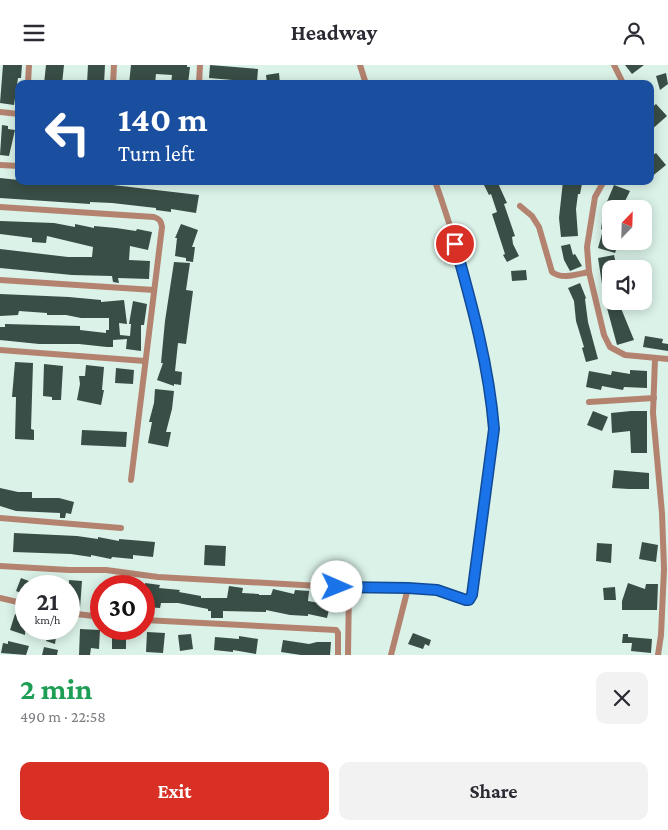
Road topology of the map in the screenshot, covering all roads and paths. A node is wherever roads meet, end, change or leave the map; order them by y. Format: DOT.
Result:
graph roads {
  1 [pos="29,65"];
  2 [pos="114,65"];
  3 [pos="200,65"];
  4 [pos="360,65"];
  5 [pos="614,65"];
  6 [pos="28,80"];
  7 [pos="113,80"];
  8 [pos="199,80"];
  9 [pos="365,80"];
  10 [pos="622,80"];
  11 [pos="0,112"];
  12 [pos="15,113"];
  13 [pos="0,165"];
  14 [pos="15,166"];
  15 [pos="436,185"];
  16 [pos="602,185"];
  17 [pos="520,206"];
  18 [pos="0,207"];
  19 [pos="589,272"];
  20 [pos="0,280"];
  21 [pos="154,290"];
  22 [pos="0,350"];
  23 [pos="655,359"];
  24 [pos="668,359"];
  25 [pos="145,361"];
  26 [pos="654,399"];
  27 [pos="589,403"];
  28 [pos="131,480"];
  29 [pos="0,518"];
  30 [pos="121,528"];
  31 [pos="0,567"];
  32 [pos="349,587"];
  33 [pos="408,588"];
  34 [pos="0,598"];
  35 [pos="15,601"];
  36 [pos="666,604"];
  37 [pos="155,621"];
  38 [pos="338,655"];
  39 [pos="348,655"];
  40 [pos="391,655"];
  41 [pos="658,655"];
  1 -- 6 [label="street"];
  2 -- 7 [label="street"];
  3 -- 8 [label="street"];
  4 -- 9 [label="street"];
  5 -- 10 [label="street"];
  11 -- 12 [label="street"];
  13 -- 14 [label="street"];
  15 -- 33 [label="street"];
  16 -- 19 [label="street"];
  17 -- 19 [label="street"];
  18 -- 21 [label="street"];
  19 -- 23 [label="street"];
  20 -- 21 [label="street"];
  21 -- 25 [label="street"];
  22 -- 25 [label="street"];
  23 -- 24 [label="street"];
  23 -- 26 [label="street"];
  25 -- 28 [label="street"];
  26 -- 27 [label="street"];
  26 -- 36 [label="street"];
  29 -- 30 [label="street"];
  31 -- 32 [label="street"];
  32 -- 33 [label="street"];
  32 -- 39 [label="street"];
  33 -- 40 [label="street"];
  34 -- 35 [label="street"];
  36 -- 41 [label="street"];
  37 -- 38 [label="street"];
}
